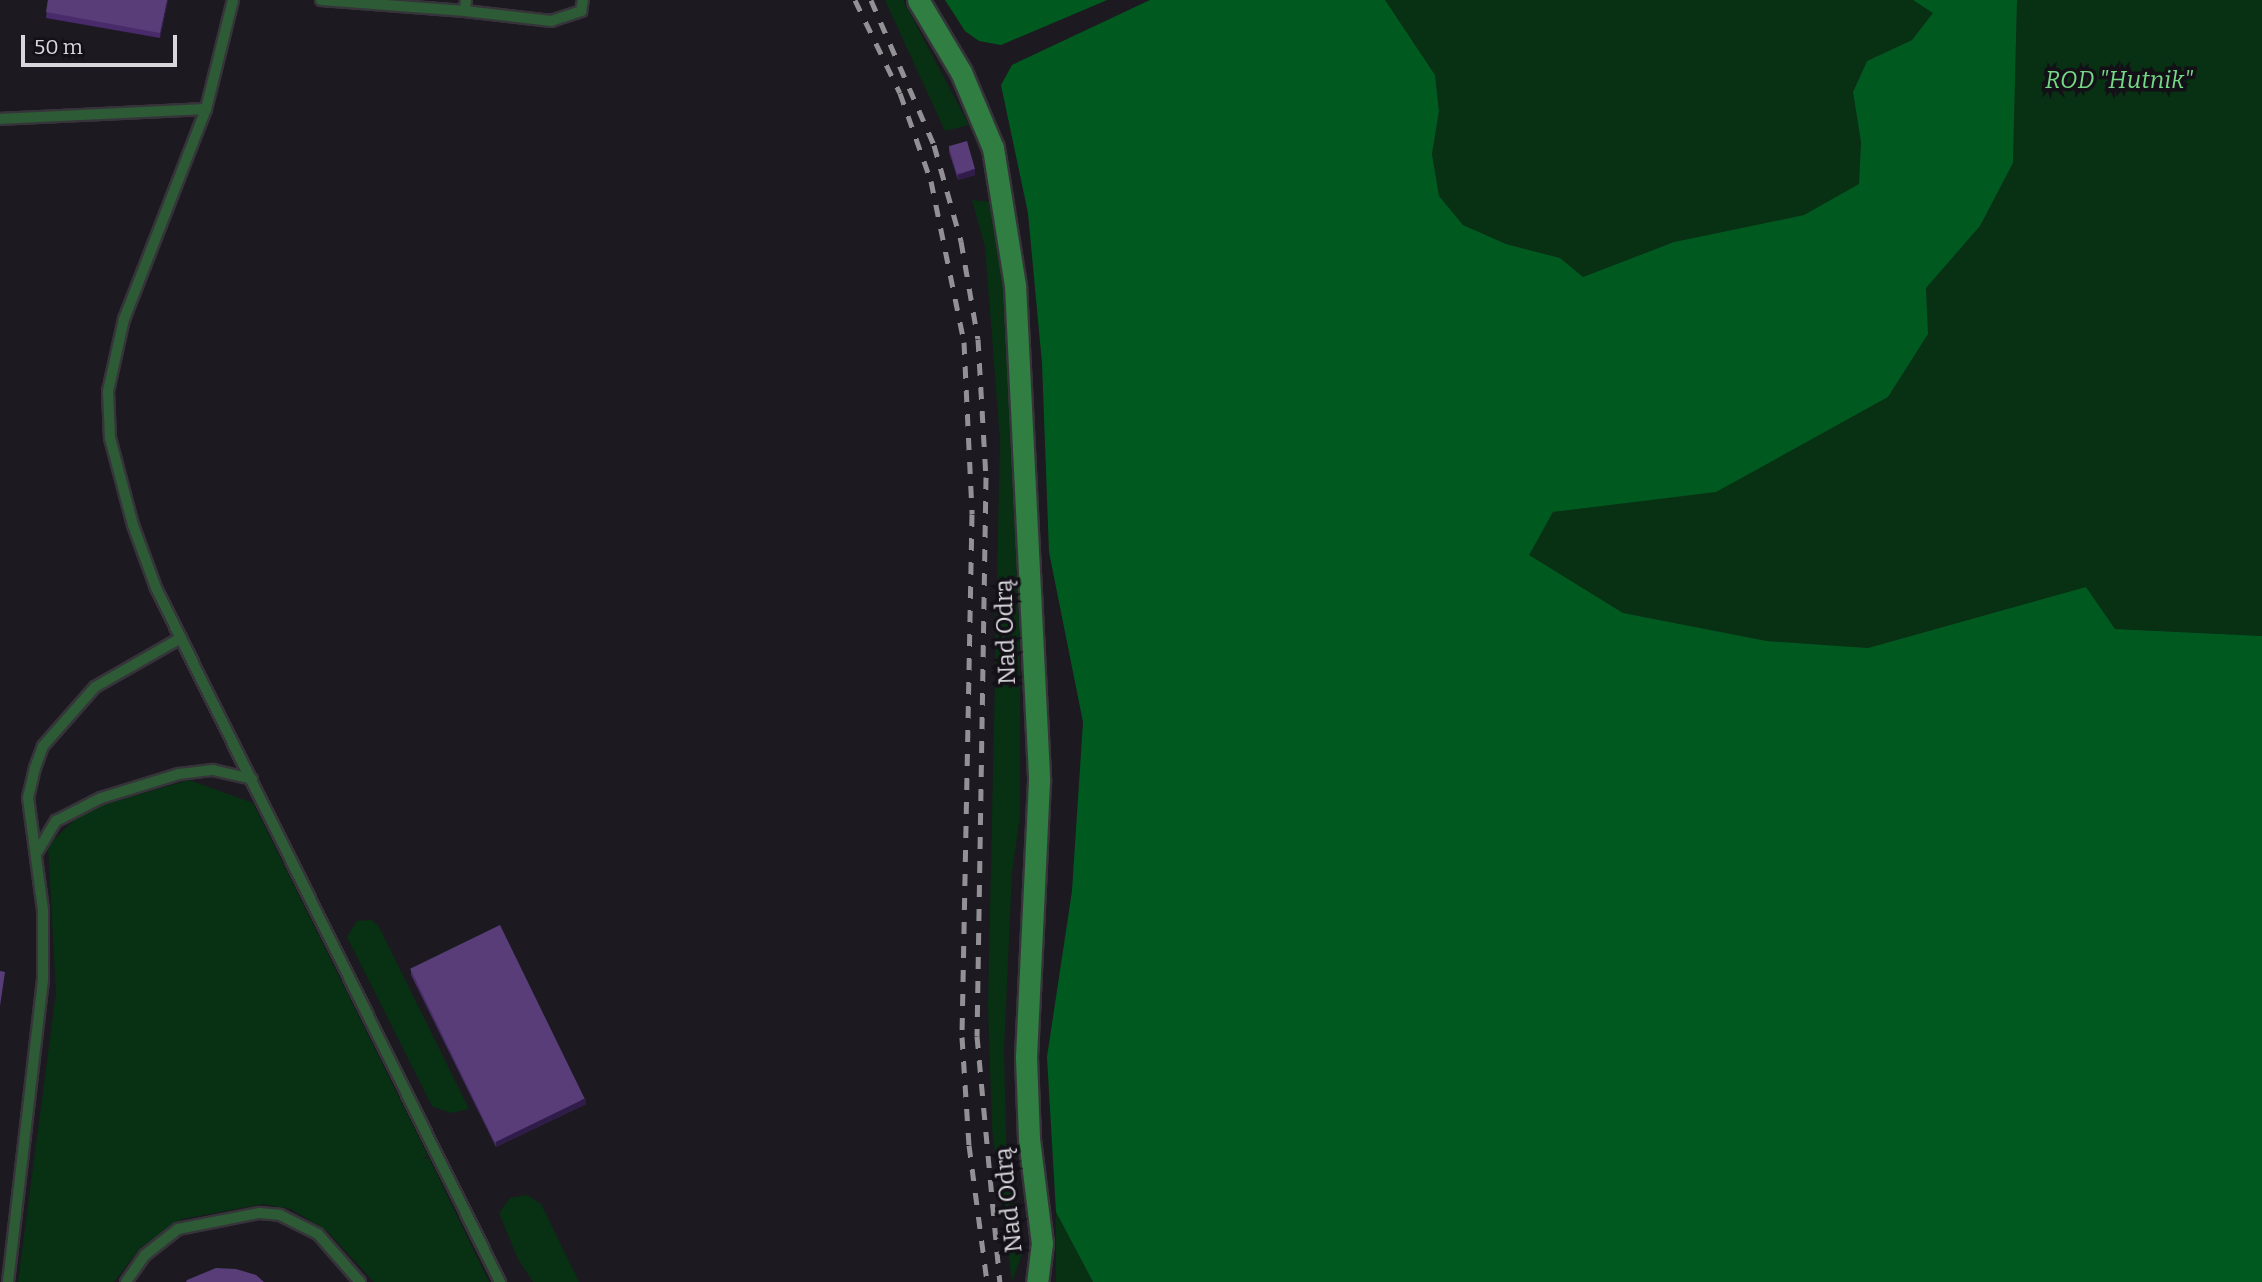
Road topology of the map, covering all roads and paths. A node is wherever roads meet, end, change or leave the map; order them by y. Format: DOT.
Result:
graph roads {
  1 [pos="233,0"];
  2 [pos="321,0"];
  3 [pos="583,0"];
  4 [pos="918,0"];
  5 [pos="465,5"];
  6 [pos="206,109"];
  7 [pos="0,120"];
  8 [pos="181,638"];
  9 [pos="251,779"];
  10 [pos="36,853"];
  11 [pos="8,1282"];
  12 [pos="126,1282"];
  13 [pos="360,1282"];
  14 [pos="500,1282"];
  15 [pos="1037,1282"];
  1 -- 6 [label="lane"];
  2 -- 5 [label="lane"];
  3 -- 5 [label="lane"];
  4 -- 15 [label="street, Nad Odrą"];
  6 -- 7 [label="lane"];
  6 -- 8 [label="lane"];
  8 -- 9 [label="lane"];
  8 -- 10 [label="lane"];
  9 -- 10 [label="lane"];
  9 -- 14 [label="lane"];
  10 -- 11 [label="lane"];
  12 -- 13 [label="lane"];
}
